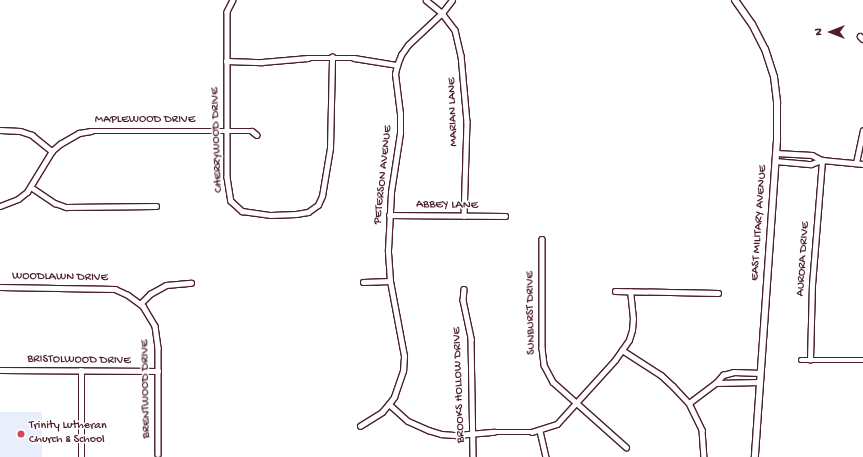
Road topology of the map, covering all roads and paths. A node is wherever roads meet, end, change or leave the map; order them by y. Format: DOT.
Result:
graph roads {
  1 [pos="233,0"];
  2 [pos="426,0"];
  3 [pos="452,0"];
  4 [pos="736,0"];
  5 [pos="442,13"];
  6 [pos="332,57"];
  7 [pos="226,61"];
  8 [pos="397,65"];
  9 [pos="0,130"];
  10 [pos="226,131"];
  11 [pos="863,132"];
  12 [pos="257,135"];
  13 [pos="52,151"];
  14 [pos="776,153"];
  15 [pos="822,160"];
  16 [pos="775,161"];
  17 [pos="856,163"];
  18 [pos="863,164"];
  19 [pos="31,187"];
  20 [pos="0,206"];
  21 [pos="156,206"];
  22 [pos="389,215"];
  23 [pos="464,216"];
  24 [pos="505,216"];
  25 [pos="542,239"];
  26 [pos="390,281"];
  27 [pos="192,282"];
  28 [pos="363,282"];
  29 [pos="0,287"];
  30 [pos="464,289"];
  31 [pos="615,291"];
  32 [pos="630,292"];
  33 [pos="718,293"];
  34 [pos="140,304"];
  35 [pos="622,350"];
  36 [pos="801,360"];
  37 [pos="810,360"];
  38 [pos="863,360"];
  39 [pos="0,370"];
  40 [pos="80,370"];
  41 [pos="158,371"];
  42 [pos="760,373"];
  43 [pos="760,382"];
  44 [pos="716,383"];
  45 [pos="576,403"];
  46 [pos="688,403"];
  47 [pos="389,404"];
  48 [pos="360,426"];
  49 [pos="540,431"];
  50 [pos="472,434"];
  51 [pos="626,446"];
  52 [pos="158,454"];
  53 [pos="81,457"];
  54 [pos="473,457"];
  55 [pos="546,457"];
  56 [pos="704,457"];
  57 [pos="755,457"];
  1 -- 7 [label="street, CHERRYWOOD DRIVE"];
  2 -- 5 [label="street, MARIAN LANE"];
  3 -- 5 [label="street, PETERSON AVENUE"];
  4 -- 14 [label="main road, EAST MILITARY AVENUE"];
  5 -- 8 [label="street, PETERSON AVENUE"];
  5 -- 23 [label="street, MARIAN LANE"];
  6 -- 7 [label="street"];
  6 -- 8 [label="street"];
  6 -- 10 [label="street, CHERRYWOOD DRIVE"];
  7 -- 10 [label="street, CHERRYWOOD DRIVE"];
  8 -- 22 [label="street, PETERSON AVENUE"];
  9 -- 13 [label="street"];
  10 -- 12 [label="street, MAPLEWOOD DRIVE"];
  10 -- 13 [label="street, MAPLEWOOD DRIVE"];
  11 -- 17 [label="street"];
  13 -- 19 [label="street, MAPLEWOOD DRIVE"];
  14 -- 15 [label="street"];
  14 -- 16 [label="main road, EAST MILITARY AVENUE"];
  15 -- 16 [label="street"];
  15 -- 17 [label="street"];
  15 -- 37 [label="street, AURORA DRIVE"];
  16 -- 42 [label="main road, EAST MILITARY AVENUE"];
  17 -- 18 [label="street"];
  19 -- 20 [label="street, MAPLEWOOD DRIVE"];
  19 -- 21 [label="street"];
  22 -- 23 [label="street, ABBEY LANE"];
  22 -- 26 [label="street, PETERSON AVENUE"];
  23 -- 24 [label="street, ABBEY LANE"];
  25 -- 45 [label="street, SUNBURST DRIVE"];
  26 -- 28 [label="street"];
  26 -- 47 [label="street, PETERSON AVENUE"];
  27 -- 34 [label="street"];
  29 -- 34 [label="street, WOODLAWN DRIVE"];
  30 -- 50 [label="street, BROOKS HOLLOW DRIVE"];
  31 -- 32 [label="street"];
  32 -- 33 [label="street"];
  32 -- 35 [label="street"];
  34 -- 41 [label="street, BRENTWOOD DRIVE"];
  35 -- 45 [label="street"];
  35 -- 46 [label="street"];
  36 -- 37 [label="street"];
  37 -- 38 [label="street"];
  39 -- 40 [label="street, BRISTOLWOOD DRIVE"];
  40 -- 41 [label="street, BRISTOLWOOD DRIVE"];
  40 -- 53 [label="street"];
  41 -- 52 [label="street, BRENTWOOD DRIVE"];
  42 -- 43 [label="main road, EAST MILITARY AVENUE"];
  42 -- 44 [label="street"];
  43 -- 44 [label="street"];
  43 -- 57 [label="main road, EAST MILITARY AVENUE"];
  44 -- 46 [label="street"];
  45 -- 49 [label="street"];
  45 -- 51 [label="street, SUNBURST DRIVE"];
  46 -- 56 [label="street"];
  47 -- 48 [label="street, PETERSON AVENUE"];
  47 -- 50 [label="street"];
  49 -- 50 [label="street"];
  49 -- 55 [label="street"];
  50 -- 54 [label="street, BROOKS HOLLOW DRIVE"];
}
